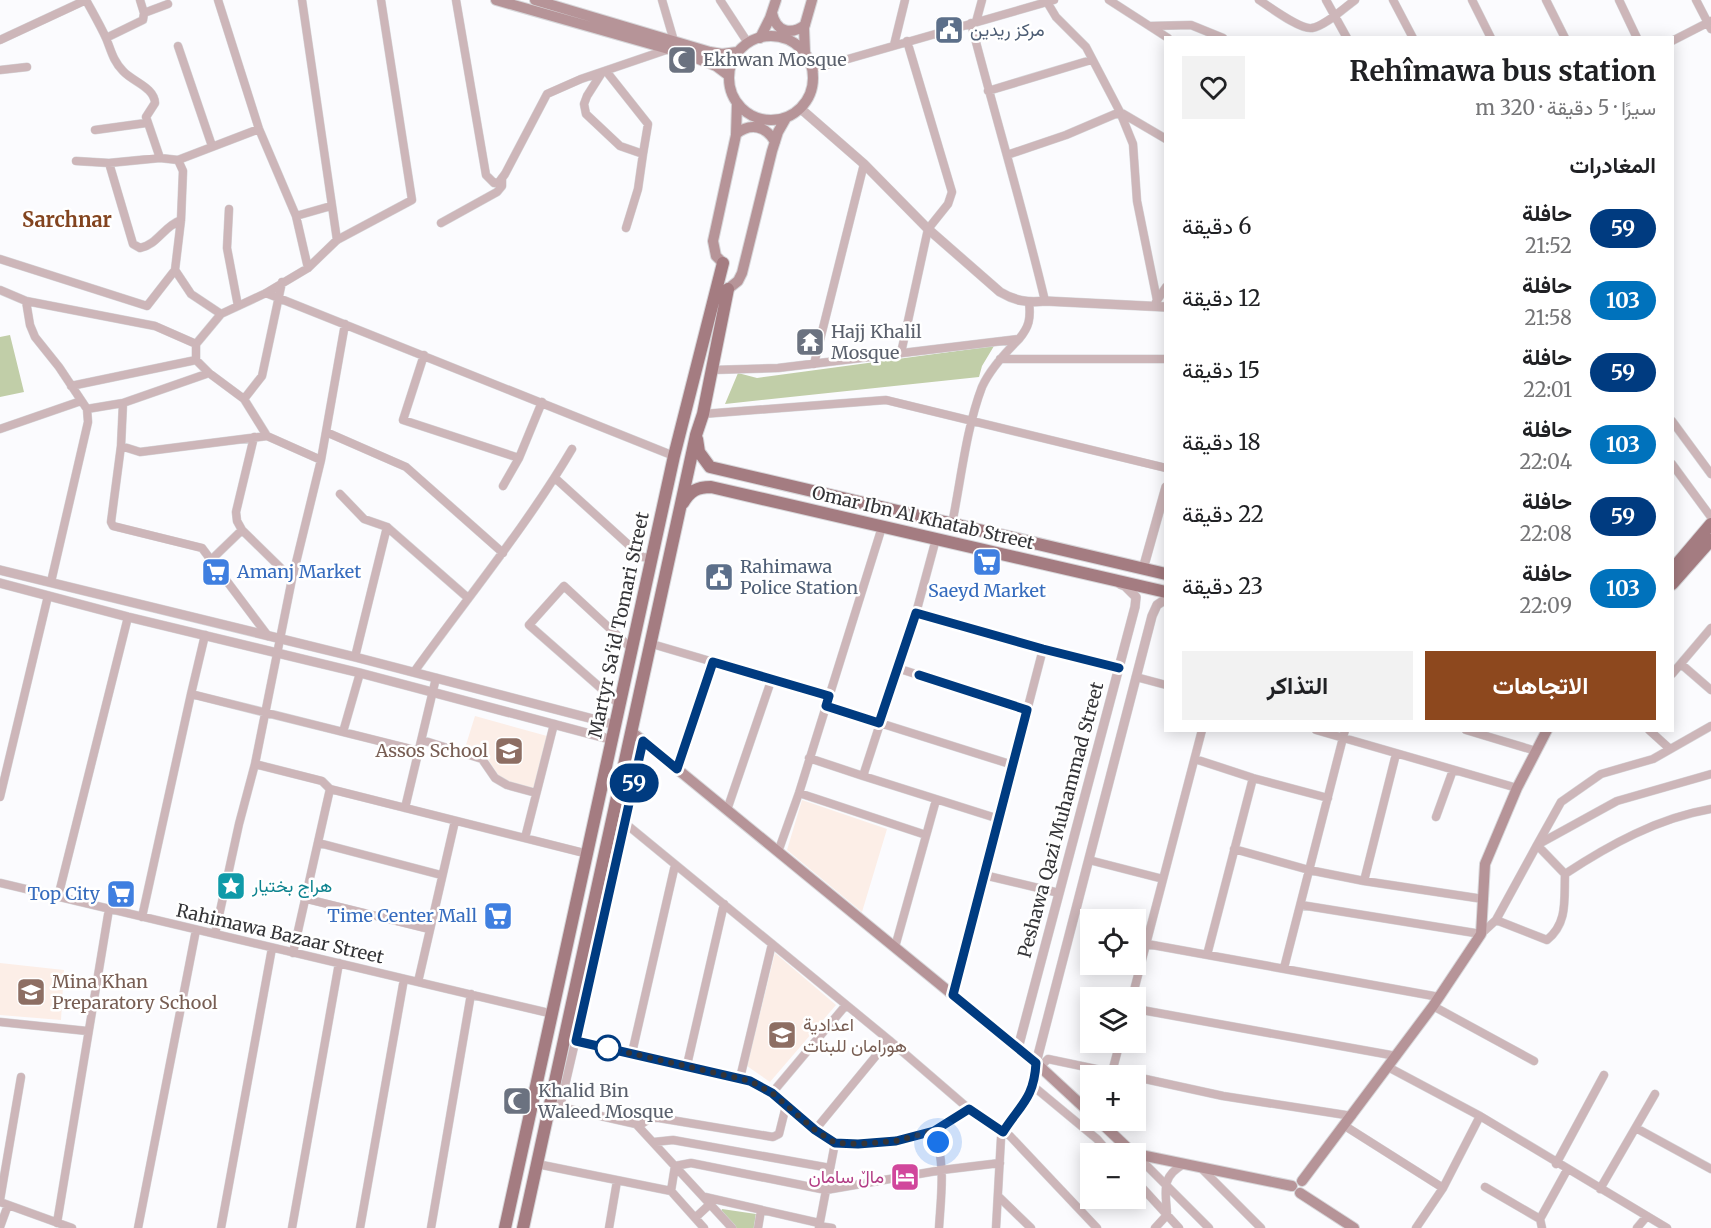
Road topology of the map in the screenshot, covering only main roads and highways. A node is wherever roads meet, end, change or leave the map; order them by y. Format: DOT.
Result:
graph roads {
  1 [pos="496,0"];
  2 [pos="535,0"];
  3 [pos="776,0"];
  4 [pos="812,0"];
  5 [pos="772,13"];
  6 [pos="805,25"];
  7 [pos="760,38"];
  8 [pos="671,45"];
  9 [pos="737,52"];
  10 [pos="805,53"];
  11 [pos="717,54"];
  12 [pos="716,66"];
  13 [pos="728,75"];
  14 [pos="737,103"];
  15 [pos="786,118"];
  16 [pos="736,134"];
  17 [pos="775,142"];
  18 [pos="723,263"];
  19 [pos="728,289"];
  20 [pos="696,435"];
  21 [pos="710,467"];
  22 [pos="706,487"];
  23 [pos="807,490"];
  24 [pos="681,506"];
  25 [pos="804,509"];
  26 [pos="1711,524"];
  27 [pos="1011,538"];
  28 [pos="1710,544"];
  29 [pos="1006,555"];
  30 [pos="1674,568"];
  31 [pos="1164,571"];
  32 [pos="1674,582"];
  33 [pos="1164,592"];
  34 [pos="642,605"];
  35 [pos="659,608"];
  36 [pos="637,628"];
  37 [pos="653,638"];
  38 [pos="632,732"];
  39 [pos="1546,732"];
  40 [pos="1080,1104"];
  41 [pos="1110,1131"];
  42 [pos="1123,1143"];
  43 [pos="1146,1158"];
  44 [pos="1298,1187"];
  45 [pos="505,1228"];
  46 [pos="523,1228"];
  47 [pos="1354,1228"];
  1 -- 8 [label="main road"];
  2 -- 8 [label="main road"];
  3 -- 5 [label="main road"];
  4 -- 6 [label="main road"];
  5 -- 6 [label="main road"];
  5 -- 7 [label="main road"];
  6 -- 10 [label="main road"];
  7 -- 9 [label="main road"];
  7 -- 10 [label="main road"];
  8 -- 11 [label="main road"];
  8 -- 12 [label="main road"];
  9 -- 11 [label="main road"];
  9 -- 13 [label="main road"];
  10 -- 15 [label="main road"];
  11 -- 12 [label="main road"];
  12 -- 13 [label="main road"];
  13 -- 14 [label="main road"];
  14 -- 15 [label="main road"];
  14 -- 16 [label="main road, Martyr Sa'id Tomari Street"];
  15 -- 17 [label="main road, Martyr Sa'id Tomari Street"];
  16 -- 17 [label="main road"];
  16 -- 18 [label="main road, Martyr Sa'id Tomari Street"];
  17 -- 19 [label="main road, Martyr Sa'id Tomari Street"];
  18 -- 34 [label="main road, Martyr Sa'id Tomari Street"];
  19 -- 20 [label="main road, Martyr Sa'id Tomari Street"];
  20 -- 21 [label="main road"];
  20 -- 24 [label="main road, Martyr Sa'id Tomari Street"];
  21 -- 22 [label="main road"];
  21 -- 23 [label="main road, Omar Ibn Al Khatab Street"];
  22 -- 24 [label="main road"];
  22 -- 25 [label="main road, Omar Ibn Al Khatab Street"];
  23 -- 25 [label="main road"];
  23 -- 27 [label="main road, Omar Ibn Al Khatab Street"];
  24 -- 35 [label="main road, Martyr Sa'id Tomari Street"];
  25 -- 29 [label="main road, Omar Ibn Al Khatab Street"];
  26 -- 30 [label="main road"];
  27 -- 29 [label="main road"];
  27 -- 31 [label="main road, Omar Ibn Al Khatab Street"];
  28 -- 32 [label="main road"];
  29 -- 33 [label="main road, Omar Ibn Al Khatab Street"];
  34 -- 35 [label="main road"];
  34 -- 36 [label="main road, Martyr Sa'id Tomari Street"];
  35 -- 37 [label="main road, Martyr Sa'id Tomari Street"];
  36 -- 37 [label="main road"];
  36 -- 45 [label="main road, Martyr Sa'id Tomari Street"];
  37 -- 38 [label="main road, Martyr Sa'id Tomari Street"];
  38 -- 40 [label="main road"];
  38 -- 46 [label="main road, Martyr Sa'id Tomari Street"];
  39 -- 44 [label="main road"];
  41 -- 42 [label="main road"];
  43 -- 44 [label="main road"];
  44 -- 47 [label="main road"];
}
